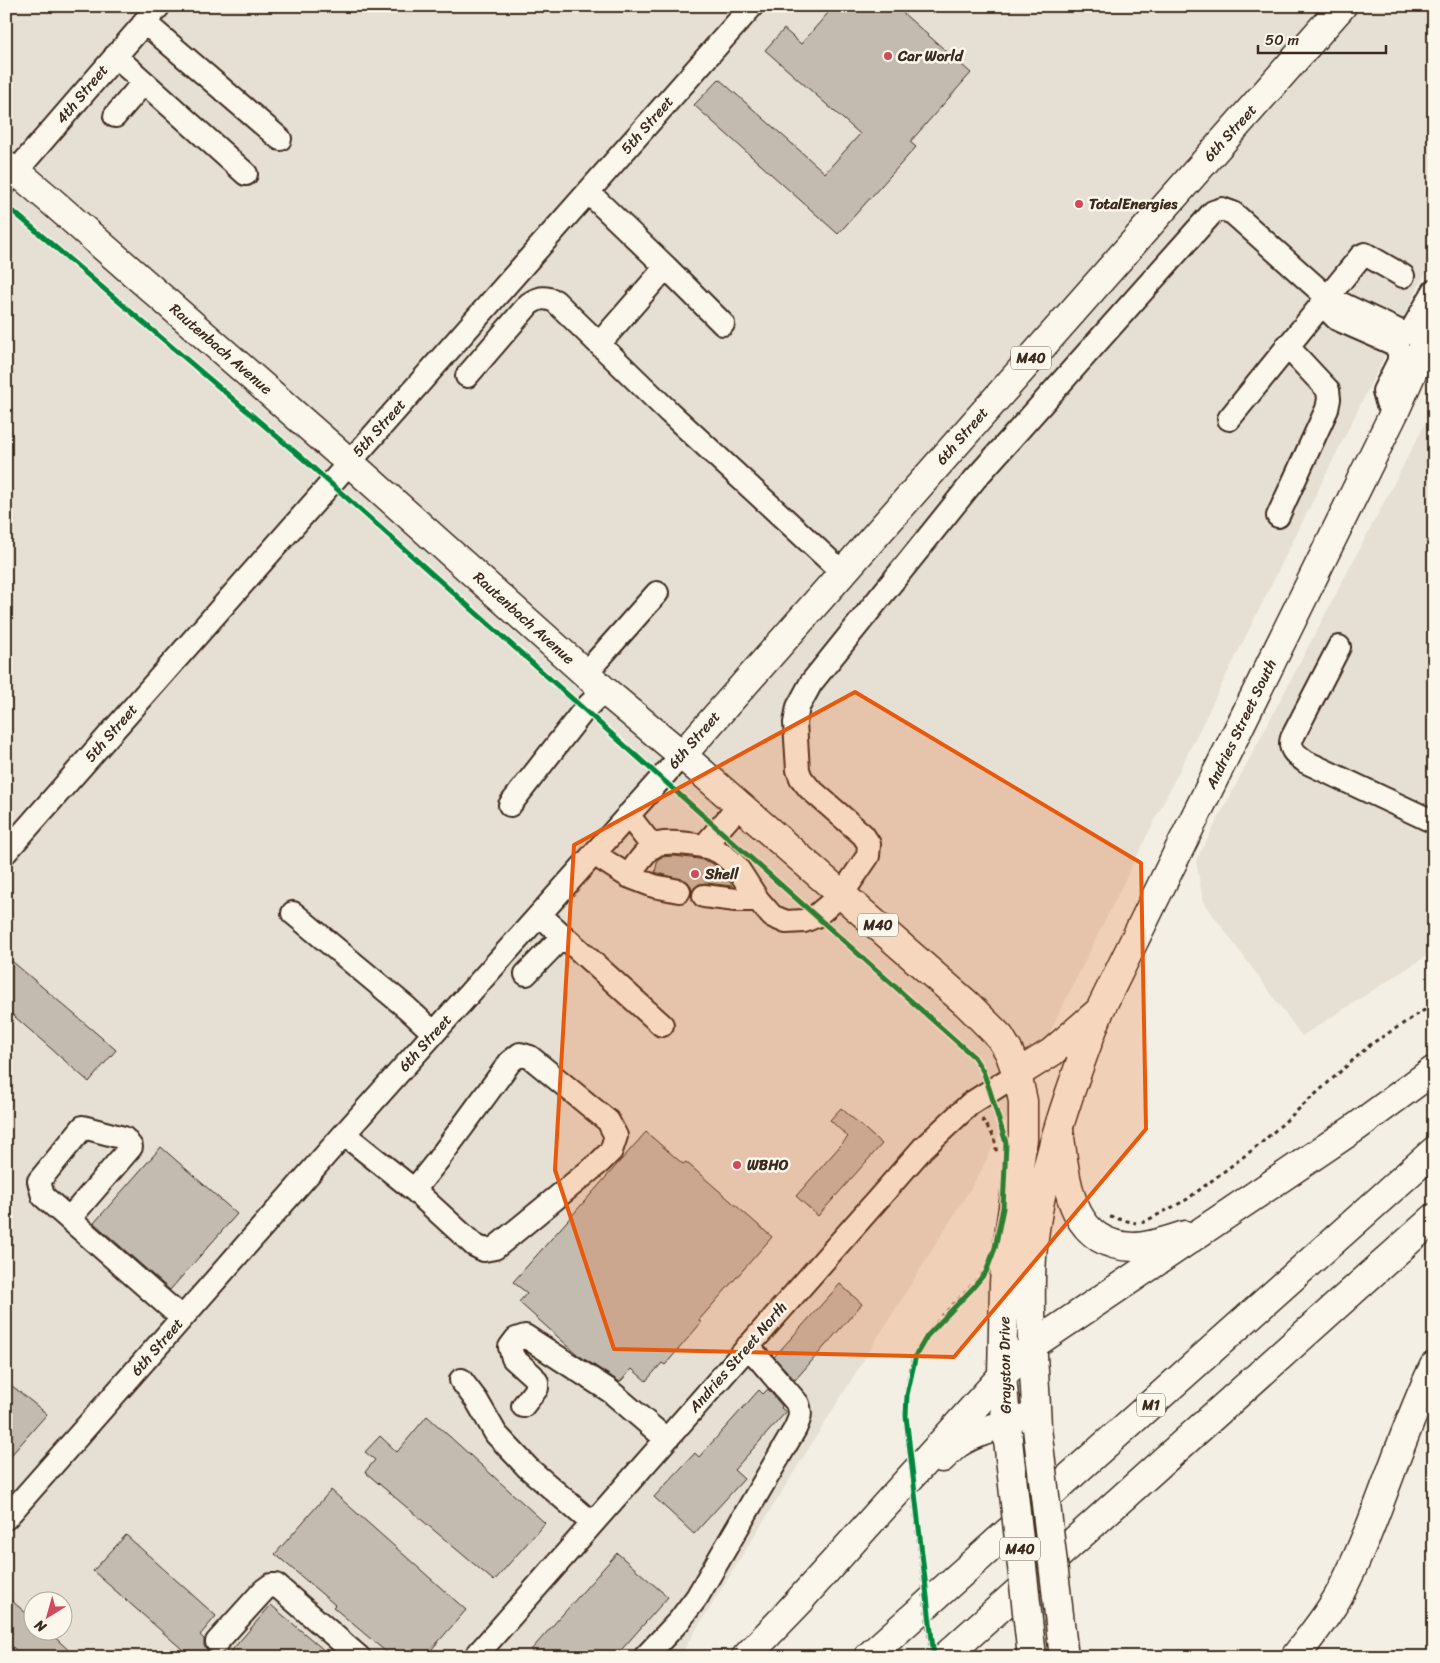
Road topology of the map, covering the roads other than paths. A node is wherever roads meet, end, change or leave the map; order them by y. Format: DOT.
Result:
graph roads {
  1 [pos="752,6"];
  2 [pos="1342,6"];
  3 [pos="152,14"];
  4 [pos="114,56"];
  5 [pos="144,82"];
  6 [pos="115,116"];
  7 [pos="280,140"];
  8 [pos="9,169"];
  9 [pos="246,174"];
  10 [pos="588,192"];
  11 [pos="666,267"];
  12 [pos="1403,276"];
  13 [pos="1434,292"];
  14 [pos="1327,297"];
  15 [pos="1434,323"];
  16 [pos="723,324"];
  17 [pos="599,344"];
  18 [pos="1287,346"];
  19 [pos="466,376"];
  20 [pos="1395,411"];
  21 [pos="1229,419"];
  22 [pos="349,462"];
  23 [pos="1278,516"];
  24 [pos="842,572"];
  25 [pos="657,593"];
  26 [pos="1339,646"];
  27 [pos="595,681"];
  28 [pos="682,755"];
  29 [pos="510,805"];
  30 [pos="740,805"];
  31 [pos="628,815"];
  32 [pos="1434,822"];
  33 [pos="704,846"];
  34 [pos="653,847"];
  35 [pos="6,852"];
  36 [pos="594,854"];
  37 [pos="628,876"];
  38 [pos="679,891"];
  39 [pos="842,894"];
  40 [pos="704,896"];
  41 [pos="758,900"];
  42 [pos="293,912"];
  43 [pos="540,915"];
  44 [pos="563,936"];
  45 [pos="526,974"];
  46 [pos="1100,1010"];
  47 [pos="662,1025"];
  48 [pos="434,1033"];
  49 [pos="1434,1070"];
  50 [pos="1017,1074"];
  51 [pos="1059,1130"];
  52 [pos="344,1134"];
  53 [pos="1434,1151"];
  54 [pos="414,1190"];
  55 [pos="1434,1218"];
  56 [pos="69,1219"];
  57 [pos="1210,1227"];
  58 [pos="182,1318"];
  59 [pos="1033,1345"];
  60 [pos="748,1346"];
  61 [pos="1434,1366"];
  62 [pos="1002,1376"];
  63 [pos="461,1380"];
  64 [pos="522,1406"];
  65 [pos="1036,1422"];
  66 [pos="1007,1432"];
  67 [pos="666,1439"];
  68 [pos="6,1518"];
  69 [pos="592,1523"];
  70 [pos="788,1613"];
  71 [pos="217,1642"];
  72 [pos="359,1657"];
  73 [pos="475,1657"];
  74 [pos="646,1657"];
  75 [pos="746,1657"];
  76 [pos="868,1657"];
  77 [pos="946,1657"];
  78 [pos="1032,1657"];
  79 [pos="1064,1657"];
  80 [pos="1295,1657"];
  1 -- 10 [label="lane, 5th Street"];
  2 -- 24 [label="main road, 6th Street / M40"];
  3 -- 4 [label="lane, 4th Street"];
  3 -- 7 [label="lane"];
  4 -- 5 [label="lane"];
  4 -- 8 [label="lane, 4th Street"];
  5 -- 6 [label="lane"];
  5 -- 9 [label="lane"];
  8 -- 22 [label="main road, Rautenbach Avenue"];
  10 -- 11 [label="lane"];
  10 -- 22 [label="lane, 5th Street"];
  11 -- 16 [label="lane"];
  11 -- 17 [label="lane"];
  12 -- 14 [label="lane"];
  13 -- 14 [label="lane"];
  14 -- 18 [label="lane"];
  14 -- 20 [label="lane"];
  14 -- 39 [label="lane"];
  15 -- 20 [label="main road, Andries Street South / M40"];
  17 -- 19 [label="lane"];
  17 -- 24 [label="lane"];
  18 -- 21 [label="lane"];
  18 -- 23 [label="lane"];
  20 -- 46 [label="main road, Andries Street South / M40"];
  22 -- 27 [label="main road, Rautenbach Avenue"];
  22 -- 35 [label="lane, 5th Street"];
  24 -- 28 [label="main road, 6th Street / M40"];
  25 -- 27 [label="lane"];
  26 -- 32 [label="lane"];
  27 -- 28 [label="main road, Rautenbach Avenue"];
  27 -- 29 [label="lane"];
  28 -- 30 [label="main road, Rautenbach Avenue / M40"];
  28 -- 31 [label="lane, 6th Street"];
  30 -- 33 [label="lane"];
  30 -- 39 [label="main road, Rautenbach Avenue / M40"];
  31 -- 34 [label="lane"];
  31 -- 36 [label="lane, 6th Street"];
  33 -- 34 [label="lane"];
  33 -- 41 [label="lane"];
  34 -- 37 [label="lane"];
  36 -- 37 [label="lane"];
  36 -- 43 [label="lane, 6th Street"];
  37 -- 38 [label="lane"];
  39 -- 41 [label="lane"];
  39 -- 50 [label="main road, Rautenbach Avenue / M40"];
  40 -- 41 [label="lane"];
  42 -- 48 [label="lane"];
  43 -- 44 [label="lane"];
  43 -- 48 [label="lane, 6th Street"];
  44 -- 45 [label="lane"];
  44 -- 47 [label="lane"];
  46 -- 50 [label="main road"];
  46 -- 51 [label="main road, Andries Street South / M40"];
  48 -- 52 [label="lane, 6th Street"];
  49 -- 57 [label="main road"];
  50 -- 60 [label="lane, Andries Street North"];
  50 -- 62 [label="main road, Grayston Drive / M40"];
  51 -- 57 [label="main road"];
  51 -- 59 [label="main road, Grayston Drive / M40"];
  52 -- 54 [label="lane"];
  52 -- 58 [label="lane, 6th Street"];
  53 -- 76 [label="main road, M1"];
  54 -- 54 [label="lane"];
  55 -- 77 [label="main road"];
  56 -- 58 [label="lane"];
  57 -- 59 [label="main road"];
  58 -- 68 [label="lane, 6th Street"];
  59 -- 62 [label="main road"];
  59 -- 65 [label="main road, Grayston Drive / M40"];
  60 -- 67 [label="lane, Andries Street North"];
  60 -- 74 [label="lane"];
  61 -- 80 [label="main road"];
  62 -- 66 [label="main road, Grayston Drive / M40"];
  62 -- 70 [label="main road"];
  63 -- 69 [label="lane"];
  64 -- 67 [label="lane"];
  65 -- 66 [label="main road"];
  65 -- 79 [label="main road, Grayston Drive / M40, bridge"];
  66 -- 70 [label="main road"];
  66 -- 78 [label="main road, Grayston Drive / M40, bridge"];
  67 -- 69 [label="lane, Andries Street North"];
  69 -- 73 [label="lane, Andries Street North"];
  70 -- 75 [label="main road"];
  71 -- 72 [label="lane"];
}
